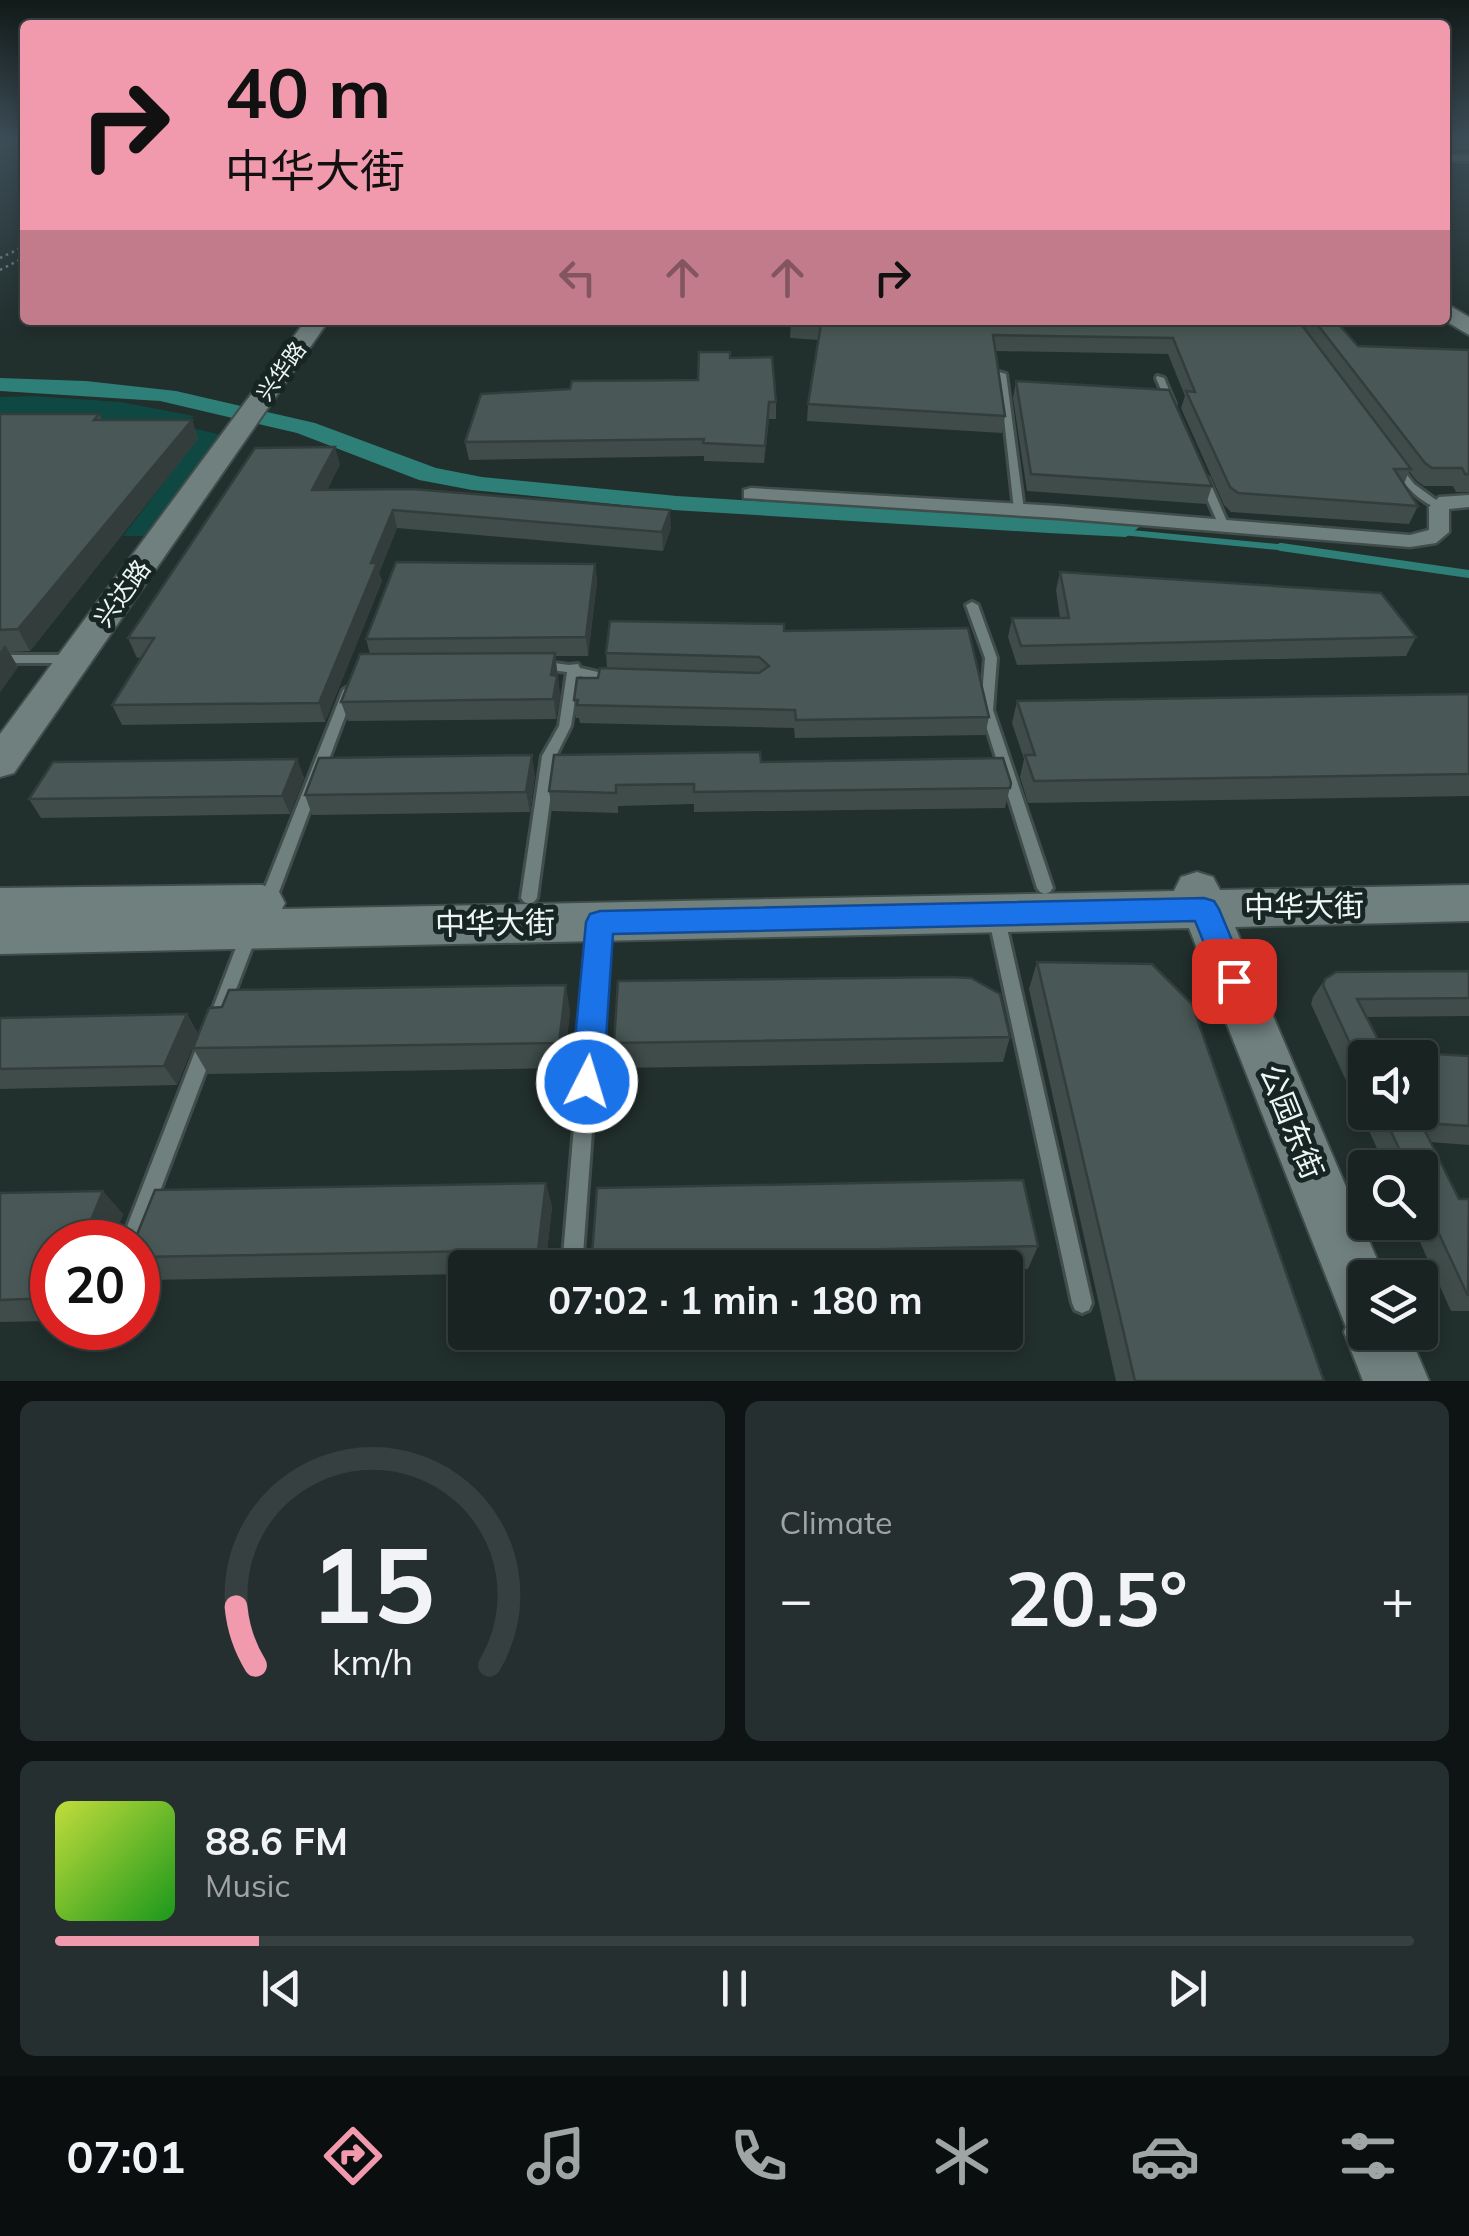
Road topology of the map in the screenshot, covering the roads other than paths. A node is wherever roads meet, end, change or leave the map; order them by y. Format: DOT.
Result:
graph roads {
  1 [pos="314,325"];
  2 [pos="1002,374"];
  3 [pos="1160,378"];
  4 [pos="1174,412"];
  5 [pos="250,415"];
  6 [pos="1387,454"];
  7 [pos="1196,463"];
  8 [pos="751,494"];
  9 [pos="1469,501"];
  10 [pos="1439,508"];
  11 [pos="1020,510"];
  12 [pos="1224,526"];
  13 [pos="972,605"];
  14 [pos="84,658"];
  15 [pos="0,659"];
  16 [pos="524,665"];
  17 [pos="358,666"];
  18 [pos="574,667"];
  19 [pos="625,680"];
  20 [pos="0,763"];
  21 [pos="1469,879"];
  22 [pos="1045,888"];
  23 [pos="1200,897"];
  24 [pos="529,898"];
  25 [pos="1469,903"];
  26 [pos="0,907"];
  27 [pos="996,914"];
  28 [pos="259,916"];
  29 [pos="600,922"];
  30 [pos="0,934"];
  31 [pos="140,1220"];
  32 [pos="573,1250"];
  33 [pos="1348,1262"];
  34 [pos="1082,1304"];
  35 [pos="1383,1350"];
  36 [pos="1396,1381"];
  1 -- 5 [label="street, 兴华路"];
  2 -- 11 [label="lane"];
  3 -- 4 [label="lane"];
  5 -- 14 [label="street, 兴达路"];
  6 -- 10 [label="lane"];
  7 -- 12 [label="lane"];
  8 -- 11 [label="street"];
  9 -- 10 [label="street"];
  10 -- 12 [label="street"];
  11 -- 12 [label="street"];
  13 -- 22 [label="lane"];
  14 -- 15 [label="lane"];
  14 -- 20 [label="street, 兴达路"];
  16 -- 18 [label="lane"];
  17 -- 28 [label="lane"];
  18 -- 19 [label="lane"];
  18 -- 24 [label="lane"];
  21 -- 23 [label="street, 中华大街"];
  22 -- 23 [label="street, 中华大街"];
  22 -- 24 [label="street, 中华大街"];
  23 -- 25 [label="street, 中华大街"];
  23 -- 27 [label="street, 中华大街"];
  23 -- 33 [label="street, 公园东街"];
  24 -- 28 [label="street, 中华大街"];
  26 -- 28 [label="street, 中华大街"];
  27 -- 29 [label="street, 中华大街"];
  27 -- 34 [label="lane"];
  28 -- 29 [label="street, 中华大街"];
  28 -- 30 [label="street, 中华大街"];
  28 -- 31 [label="lane"];
  29 -- 32 [label="lane"];
  35 -- 36 [label="street"];
}
